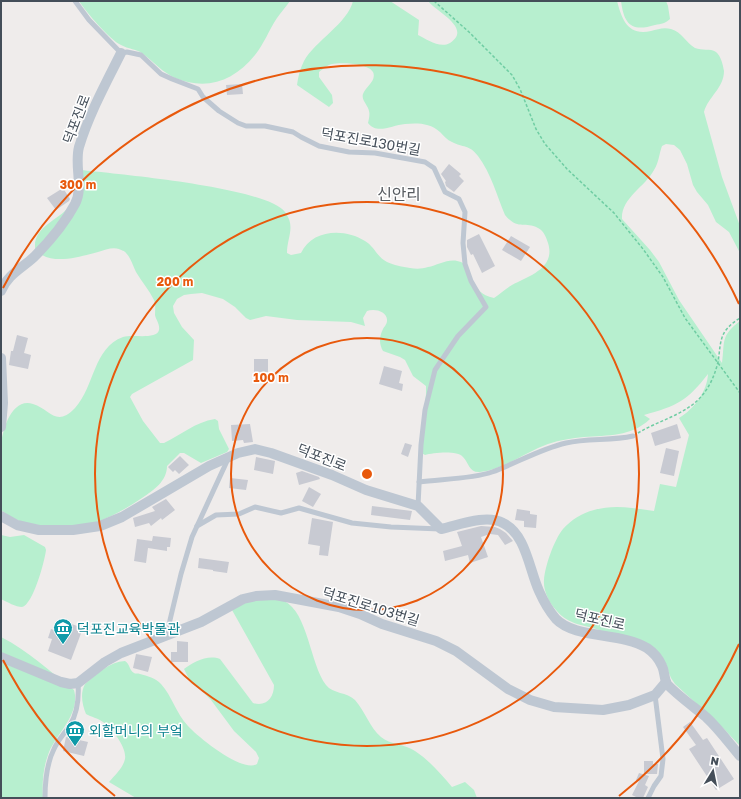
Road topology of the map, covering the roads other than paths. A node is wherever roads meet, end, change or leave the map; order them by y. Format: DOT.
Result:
graph roads {
  1 [pos="75,1"];
  2 [pos="121,53"];
  3 [pos="1,291"];
  4 [pos="1,358"];
  5 [pos="1,427"];
  6 [pos="633,436"];
  7 [pos="228,458"];
  8 [pos="419,482"];
  9 [pos="418,506"];
  10 [pos="1,516"];
  11 [pos="197,526"];
  12 [pos="441,529"];
  13 [pos="168,636"];
  14 [pos="1,657"];
  15 [pos="666,682"];
  16 [pos="78,683"];
  17 [pos="655,695"];
  18 [pos="740,756"];
  19 [pos="45,798"];
  20 [pos="648,798"];
  1 -- 2 [label="lane"];
  2 -- 3 [label="street, 덕포진로"];
  2 -- 8 [label="lane, 덕포진로130번길"];
  4 -- 5 [label="street"];
  6 -- 8 [label="lane"];
  7 -- 9 [label="street, 덕포진로"];
  7 -- 10 [label="street, 덕포진로"];
  7 -- 11 [label="lane"];
  8 -- 9 [label="lane, 덕포진로130번길"];
  9 -- 12 [label="street, 덕포진로"];
  11 -- 12 [label="lane"];
  11 -- 13 [label="lane"];
  12 -- 15 [label="street, 덕포진로"];
  13 -- 16 [label="street, 덕포진로103번길"];
  13 -- 17 [label="street, 덕포진로103번길"];
  14 -- 16 [label="street"];
  15 -- 17 [label="street, 덕포진로103번길"];
  15 -- 18 [label="street"];
  16 -- 19 [label="lane"];
  17 -- 20 [label="lane"];
}
